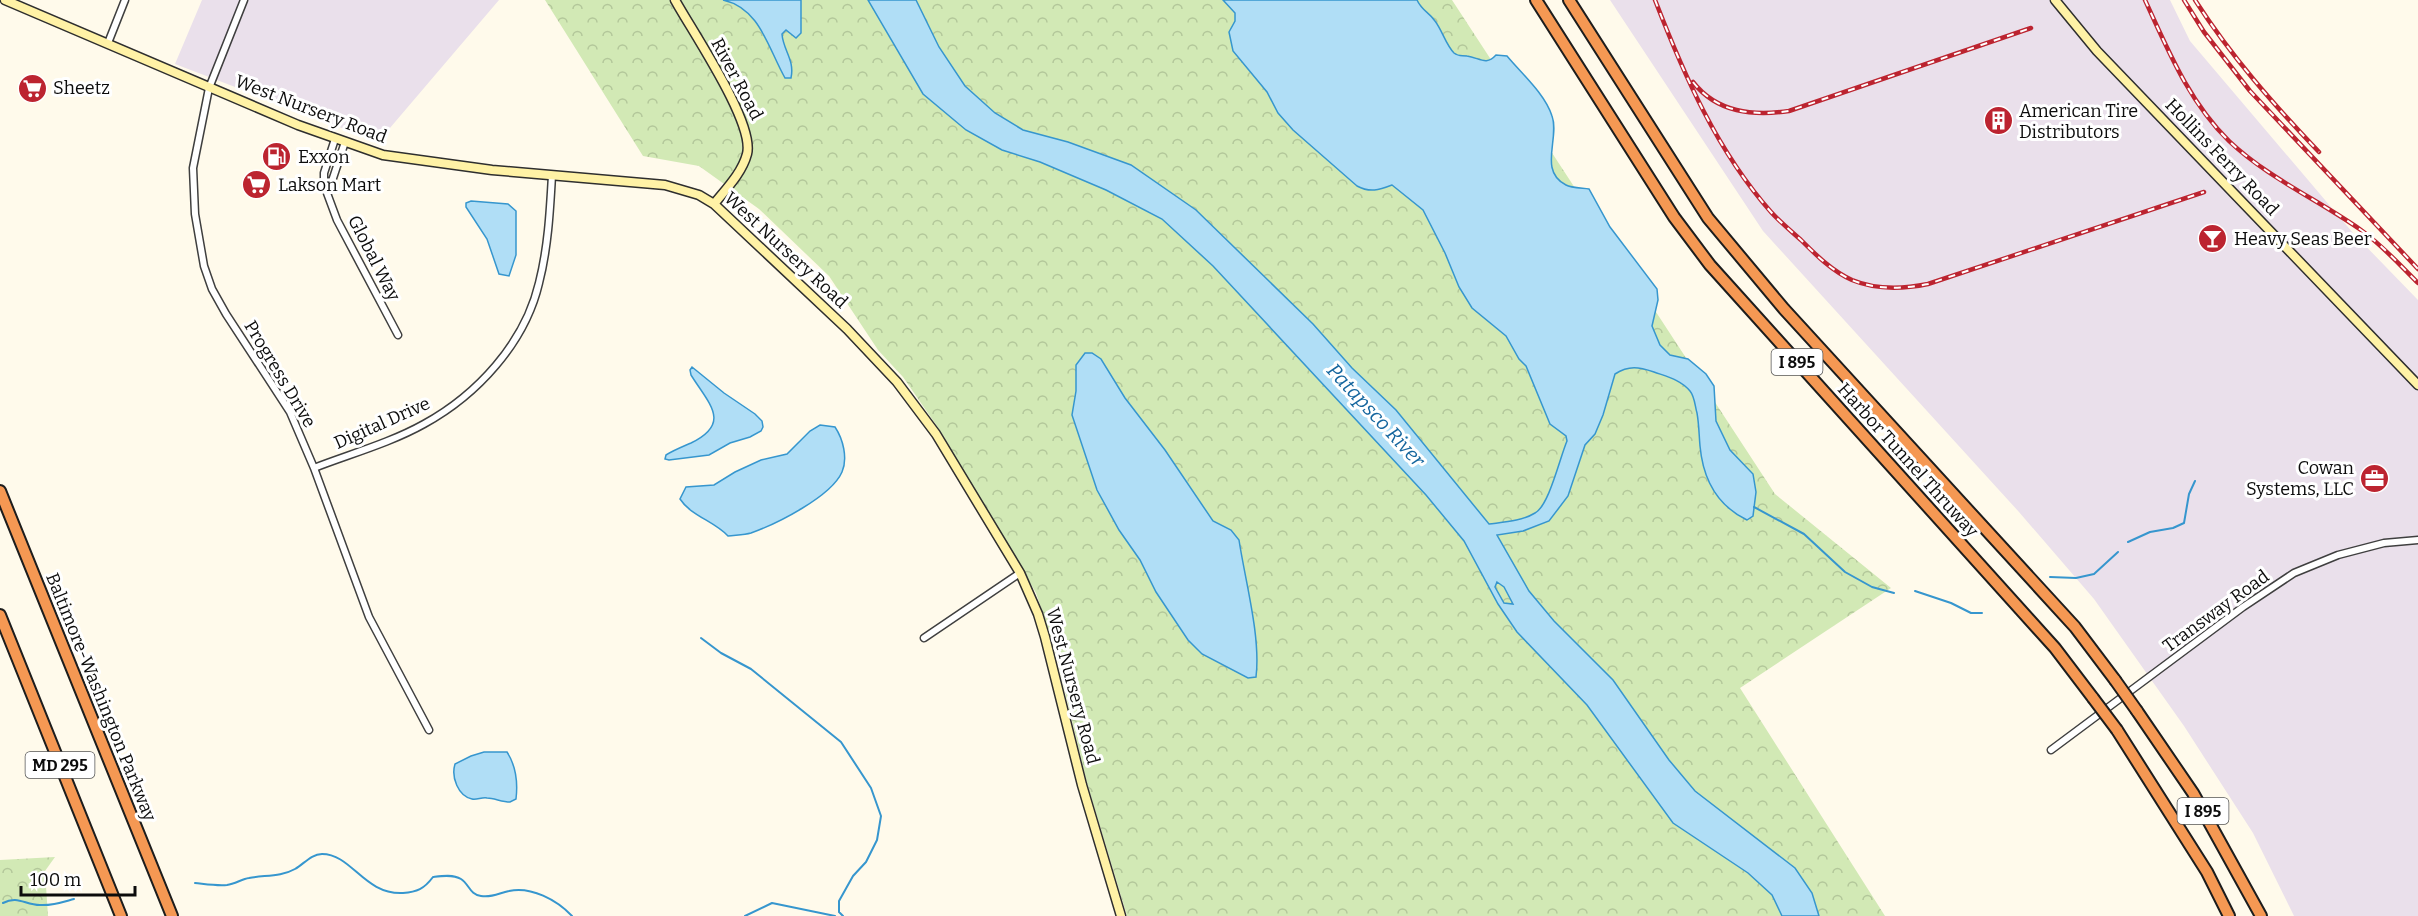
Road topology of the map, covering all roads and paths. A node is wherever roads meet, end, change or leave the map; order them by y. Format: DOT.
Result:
graph roads {
  1 [pos="5,0"];
  2 [pos="125,0"];
  3 [pos="244,0"];
  4 [pos="675,0"];
  5 [pos="1536,0"];
  6 [pos="1569,0"];
  7 [pos="2055,0"];
  8 [pos="108,43"];
  9 [pos="209,88"];
  10 [pos="335,139"];
  11 [pos="345,142"];
  12 [pos="552,175"];
  13 [pos="327,194"];
  14 [pos="714,204"];
  15 [pos="398,335"];
  16 [pos="2418,386"];
  17 [pos="314,468"];
  18 [pos="0,484"];
  19 [pos="0,491"];
  20 [pos="17,533"];
  21 [pos="2418,540"];
  22 [pos="1020,573"];
  23 [pos="0,615"];
  24 [pos="924,638"];
  25 [pos="429,730"];
  26 [pos="2051,750"];
  27 [pos="121,916"];
  28 [pos="172,916"];
  29 [pos="1121,916"];
  30 [pos="2229,916"];
  31 [pos="2261,916"];
  1 -- 8 [label="main road, West Nursery Road"];
  2 -- 8 [label="street"];
  3 -- 9 [label="street, Progress Drive"];
  4 -- 14 [label="main road, River Road"];
  5 -- 30 [label="highway, Harbor Tunnel Thruway / I 895, bridge"];
  6 -- 31 [label="highway, Harbor Tunnel Thruway / I 895, bridge"];
  7 -- 16 [label="main road, Hollins Ferry Road"];
  8 -- 9 [label="main road, West Nursery Road"];
  9 -- 10 [label="main road, West Nursery Road"];
  9 -- 17 [label="street, Progress Drive"];
  10 -- 11 [label="main road, West Nursery Road"];
  10 -- 13 [label="street, Global Way"];
  11 -- 12 [label="main road, West Nursery Road"];
  11 -- 13 [label="street"];
  12 -- 14 [label="main road, West Nursery Road"];
  12 -- 17 [label="street, Digital Drive"];
  13 -- 15 [label="street, Global Way"];
  14 -- 22 [label="main road, West Nursery Road"];
  17 -- 25 [label="street, Progress Drive"];
  18 -- 20 [label="highway"];
  19 -- 20 [label="highway, Baltimore-Washington Parkway / MD 295"];
  20 -- 28 [label="highway, Baltimore-Washington Parkway / MD 295"];
  21 -- 26 [label="street, Transway Road"];
  22 -- 24 [label="street"];
  22 -- 29 [label="main road, West Nursery Road"];
  23 -- 27 [label="highway, MD 295"];
}
